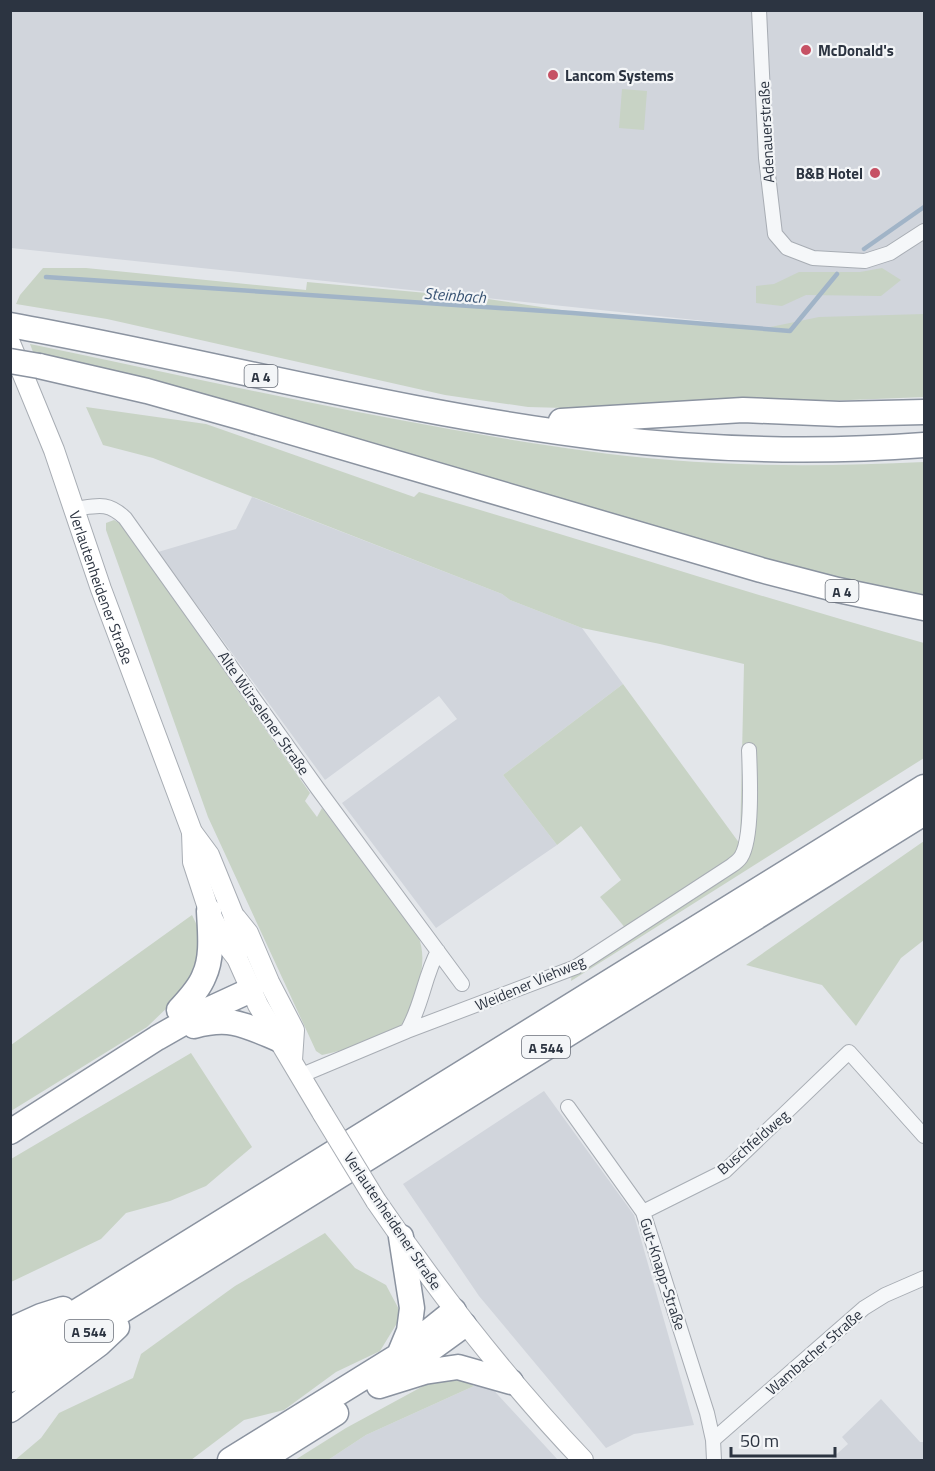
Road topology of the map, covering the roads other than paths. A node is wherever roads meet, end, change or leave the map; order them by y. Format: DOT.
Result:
graph roads {
  1 [pos="759,10"];
  2 [pos="924,231"];
  3 [pos="15,332"];
  4 [pos="10,361"];
  5 [pos="924,412"];
  6 [pos="499,423"];
  7 [pos="924,445"];
  8 [pos="74,509"];
  9 [pos="924,608"];
  10 [pos="750,750"];
  11 [pos="924,787"];
  12 [pos="924,813"];
  13 [pos="192,832"];
  14 [pos="209,911"];
  15 [pos="233,914"];
  16 [pos="438,951"];
  17 [pos="244,975"];
  18 [pos="462,984"];
  19 [pos="179,1010"];
  20 [pos="407,1031"];
  21 [pos="157,1038"];
  22 [pos="278,1039"];
  23 [pos="297,1068"];
  24 [pos="568,1107"];
  25 [pos="10,1116"];
  26 [pos="10,1132"];
  27 [pos="924,1136"];
  28 [pos="643,1212"];
  29 [pos="401,1238"];
  30 [pos="924,1278"];
  31 [pos="167,1281"];
  32 [pos="105,1295"];
  33 [pos="459,1318"];
  34 [pos="10,1330"];
  35 [pos="10,1353"];
  36 [pos="398,1356"];
  37 [pos="10,1380"];
  38 [pos="511,1382"];
  39 [pos="379,1386"];
  40 [pos="10,1410"];
  41 [pos="713,1440"];
  42 [pos="230,1461"];
  43 [pos="261,1461"];
  44 [pos="583,1461"];
  45 [pos="714,1461"];
  1 -- 2 [label="street, Adenauerstraße"];
  3 -- 6 [label="highway, A 4"];
  3 -- 8 [label="main road, Verlautenheidener Straße"];
  4 -- 9 [label="highway, A 4, bridge"];
  5 -- 6 [label="highway"];
  6 -- 7 [label="highway, A 4"];
  8 -- 13 [label="main road, Verlautenheidener Straße"];
  8 -- 16 [label="street, Alte Würselener Straße"];
  10 -- 20 [label="street, Weidener Viehweg"];
  11 -- 32 [label="highway, A 544"];
  12 -- 31 [label="highway, A 544"];
  13 -- 14 [label="main road, Verlautenheidener Straße"];
  13 -- 15 [label="main road, Verlautenheidener Straße"];
  14 -- 17 [label="main road, Verlautenheidener Straße"];
  14 -- 19 [label="highway"];
  15 -- 17 [label="main road, Verlautenheidener Straße"];
  15 -- 23 [label="main road"];
  16 -- 18 [label="street, Alte Würselener Straße"];
  16 -- 20 [label="street"];
  17 -- 19 [label="highway"];
  17 -- 21 [label="highway"];
  17 -- 22 [label="main road, Verlautenheidener Straße"];
  19 -- 25 [label="highway"];
  20 -- 23 [label="street, Weidener Viehweg"];
  21 -- 22 [label="highway"];
  21 -- 26 [label="highway"];
  22 -- 23 [label="main road, Verlautenheidener Straße"];
  23 -- 29 [label="main road, Verlautenheidener Straße, bridge"];
  24 -- 28 [label="street, Gut-Knapp-Straße"];
  27 -- 28 [label="street, Buschfeldweg"];
  28 -- 41 [label="street, Gut-Knapp-Straße"];
  29 -- 33 [label="main road, Verlautenheidener Straße"];
  29 -- 36 [label="highway"];
  30 -- 41 [label="street, Wambacher Straße"];
  31 -- 37 [label="highway, A 544"];
  31 -- 40 [label="highway"];
  32 -- 34 [label="highway"];
  32 -- 35 [label="highway, A 544"];
  33 -- 36 [label="highway"];
  33 -- 38 [label="main road, Verlautenheidener Straße"];
  33 -- 39 [label="highway"];
  36 -- 42 [label="highway"];
  38 -- 39 [label="highway"];
  38 -- 44 [label="main road, Verlautenheidener Straße"];
  39 -- 43 [label="highway"];
  41 -- 45 [label="street, Gut-Knapp-Straße"];
}
